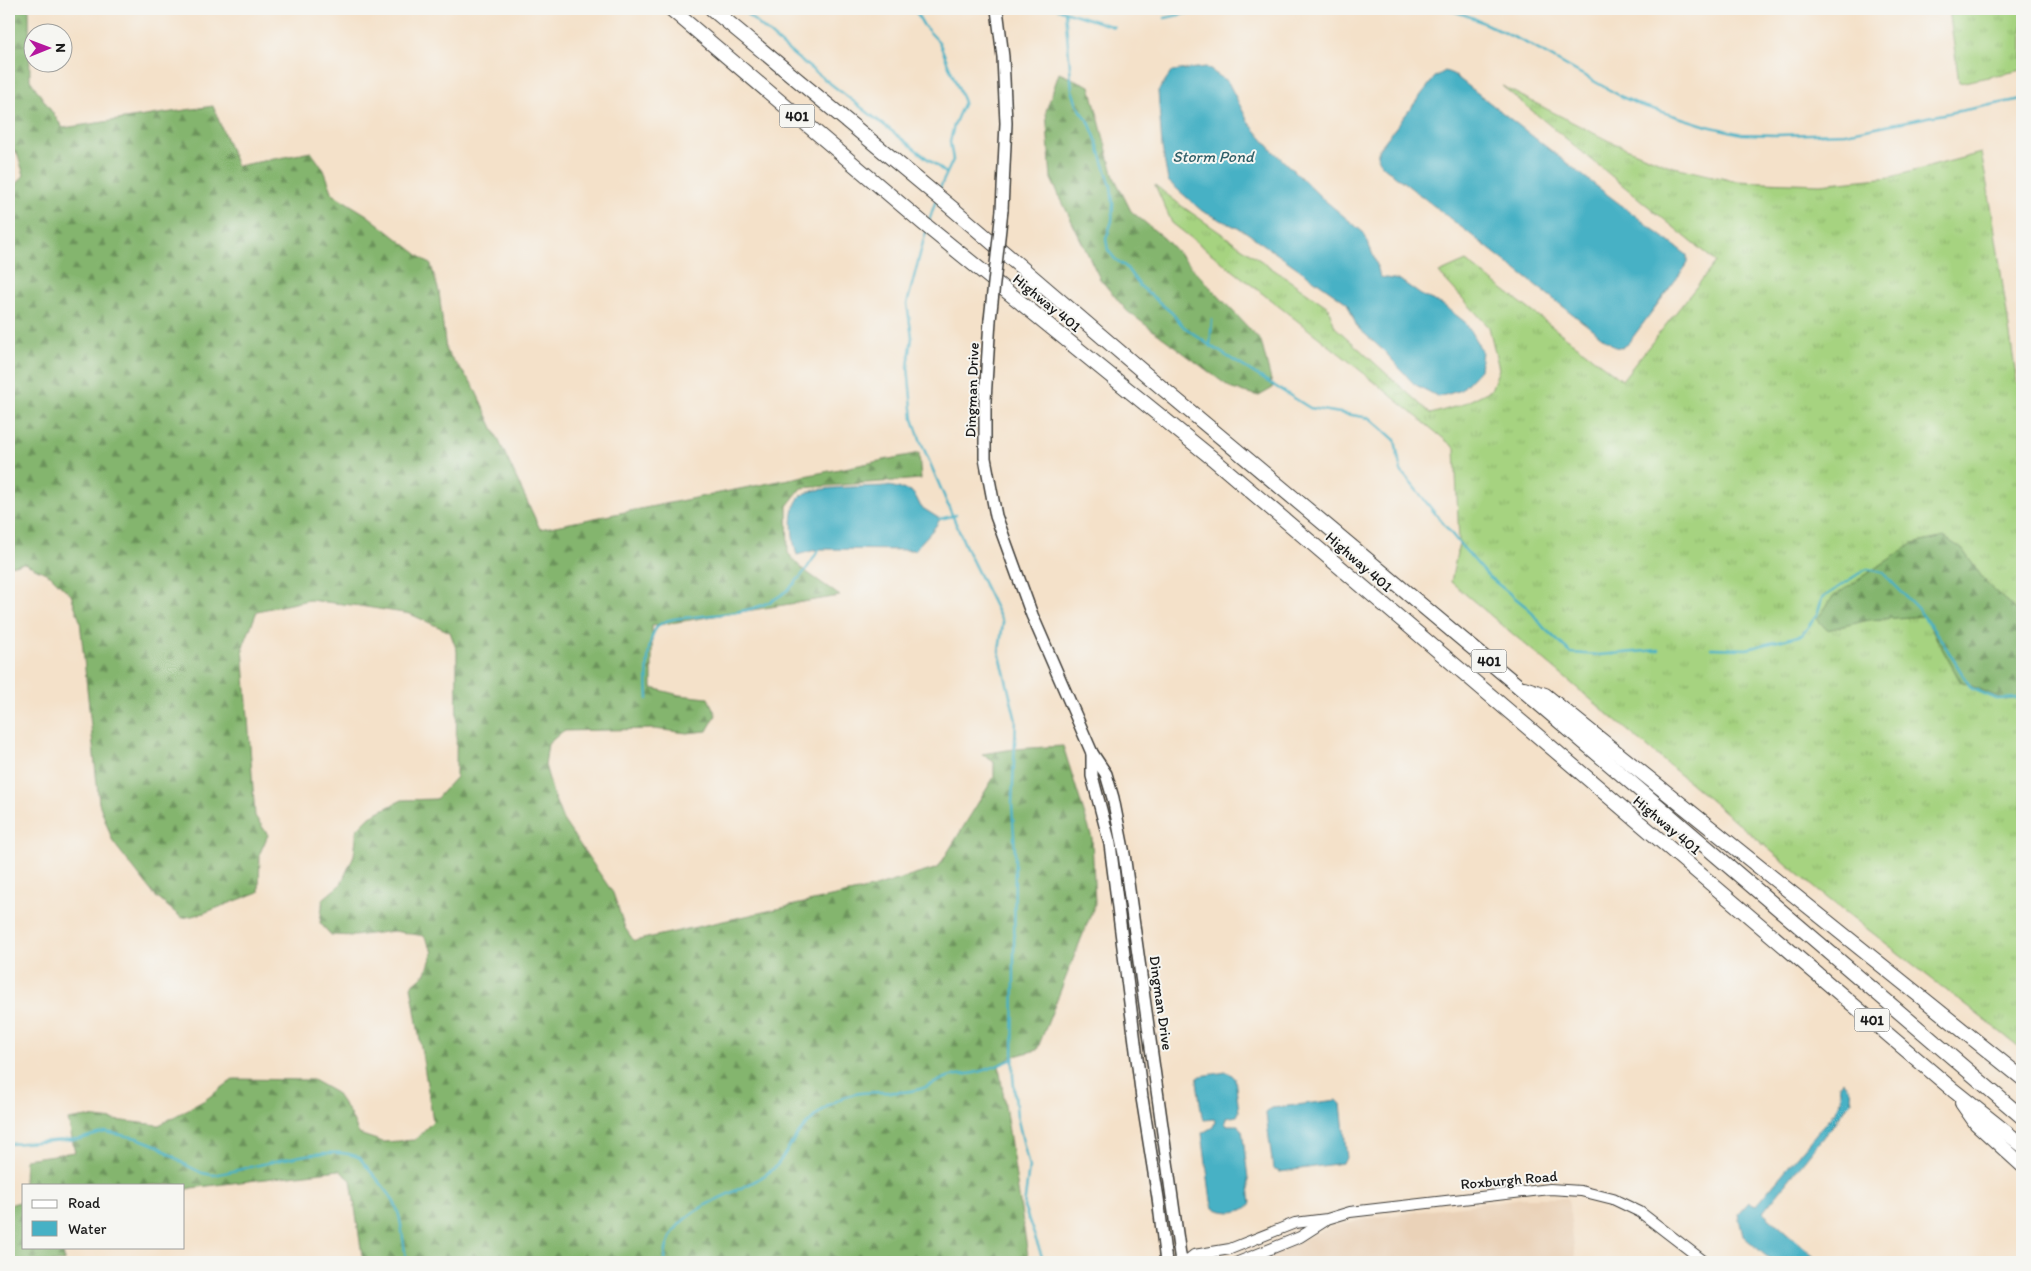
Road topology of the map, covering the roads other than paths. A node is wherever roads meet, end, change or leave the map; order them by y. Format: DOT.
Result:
graph roads {
  1 [pos="671,9"];
  2 [pos="712,9"];
  3 [pos="997,9"];
  4 [pos="1517,685"];
  5 [pos="1092,753"];
  6 [pos="2022,1078"];
  7 [pos="1953,1090"];
  8 [pos="2022,1117"];
  9 [pos="2022,1145"];
  10 [pos="2022,1165"];
  11 [pos="1327,1219"];
  12 [pos="1166,1262"];
  13 [pos="1181,1262"];
  14 [pos="1186,1262"];
  15 [pos="1238,1262"];
  16 [pos="1705,1262"];
  1 -- 7 [label="highway, Highway 401 / 401"];
  2 -- 4 [label="highway, Highway 401 / 401"];
  3 -- 5 [label="main road, Dingman Drive, bridge"];
  4 -- 6 [label="highway"];
  4 -- 8 [label="highway, Highway 401 / 401"];
  5 -- 12 [label="main road, Dingman Drive"];
  5 -- 13 [label="main road, Dingman Drive"];
  7 -- 9 [label="highway, Highway 401 / 401"];
  7 -- 10 [label="highway"];
  11 -- 14 [label="street, Roxburgh Road"];
  11 -- 15 [label="street, Roxburgh Road"];
  11 -- 16 [label="street, Roxburgh Road"];
}
